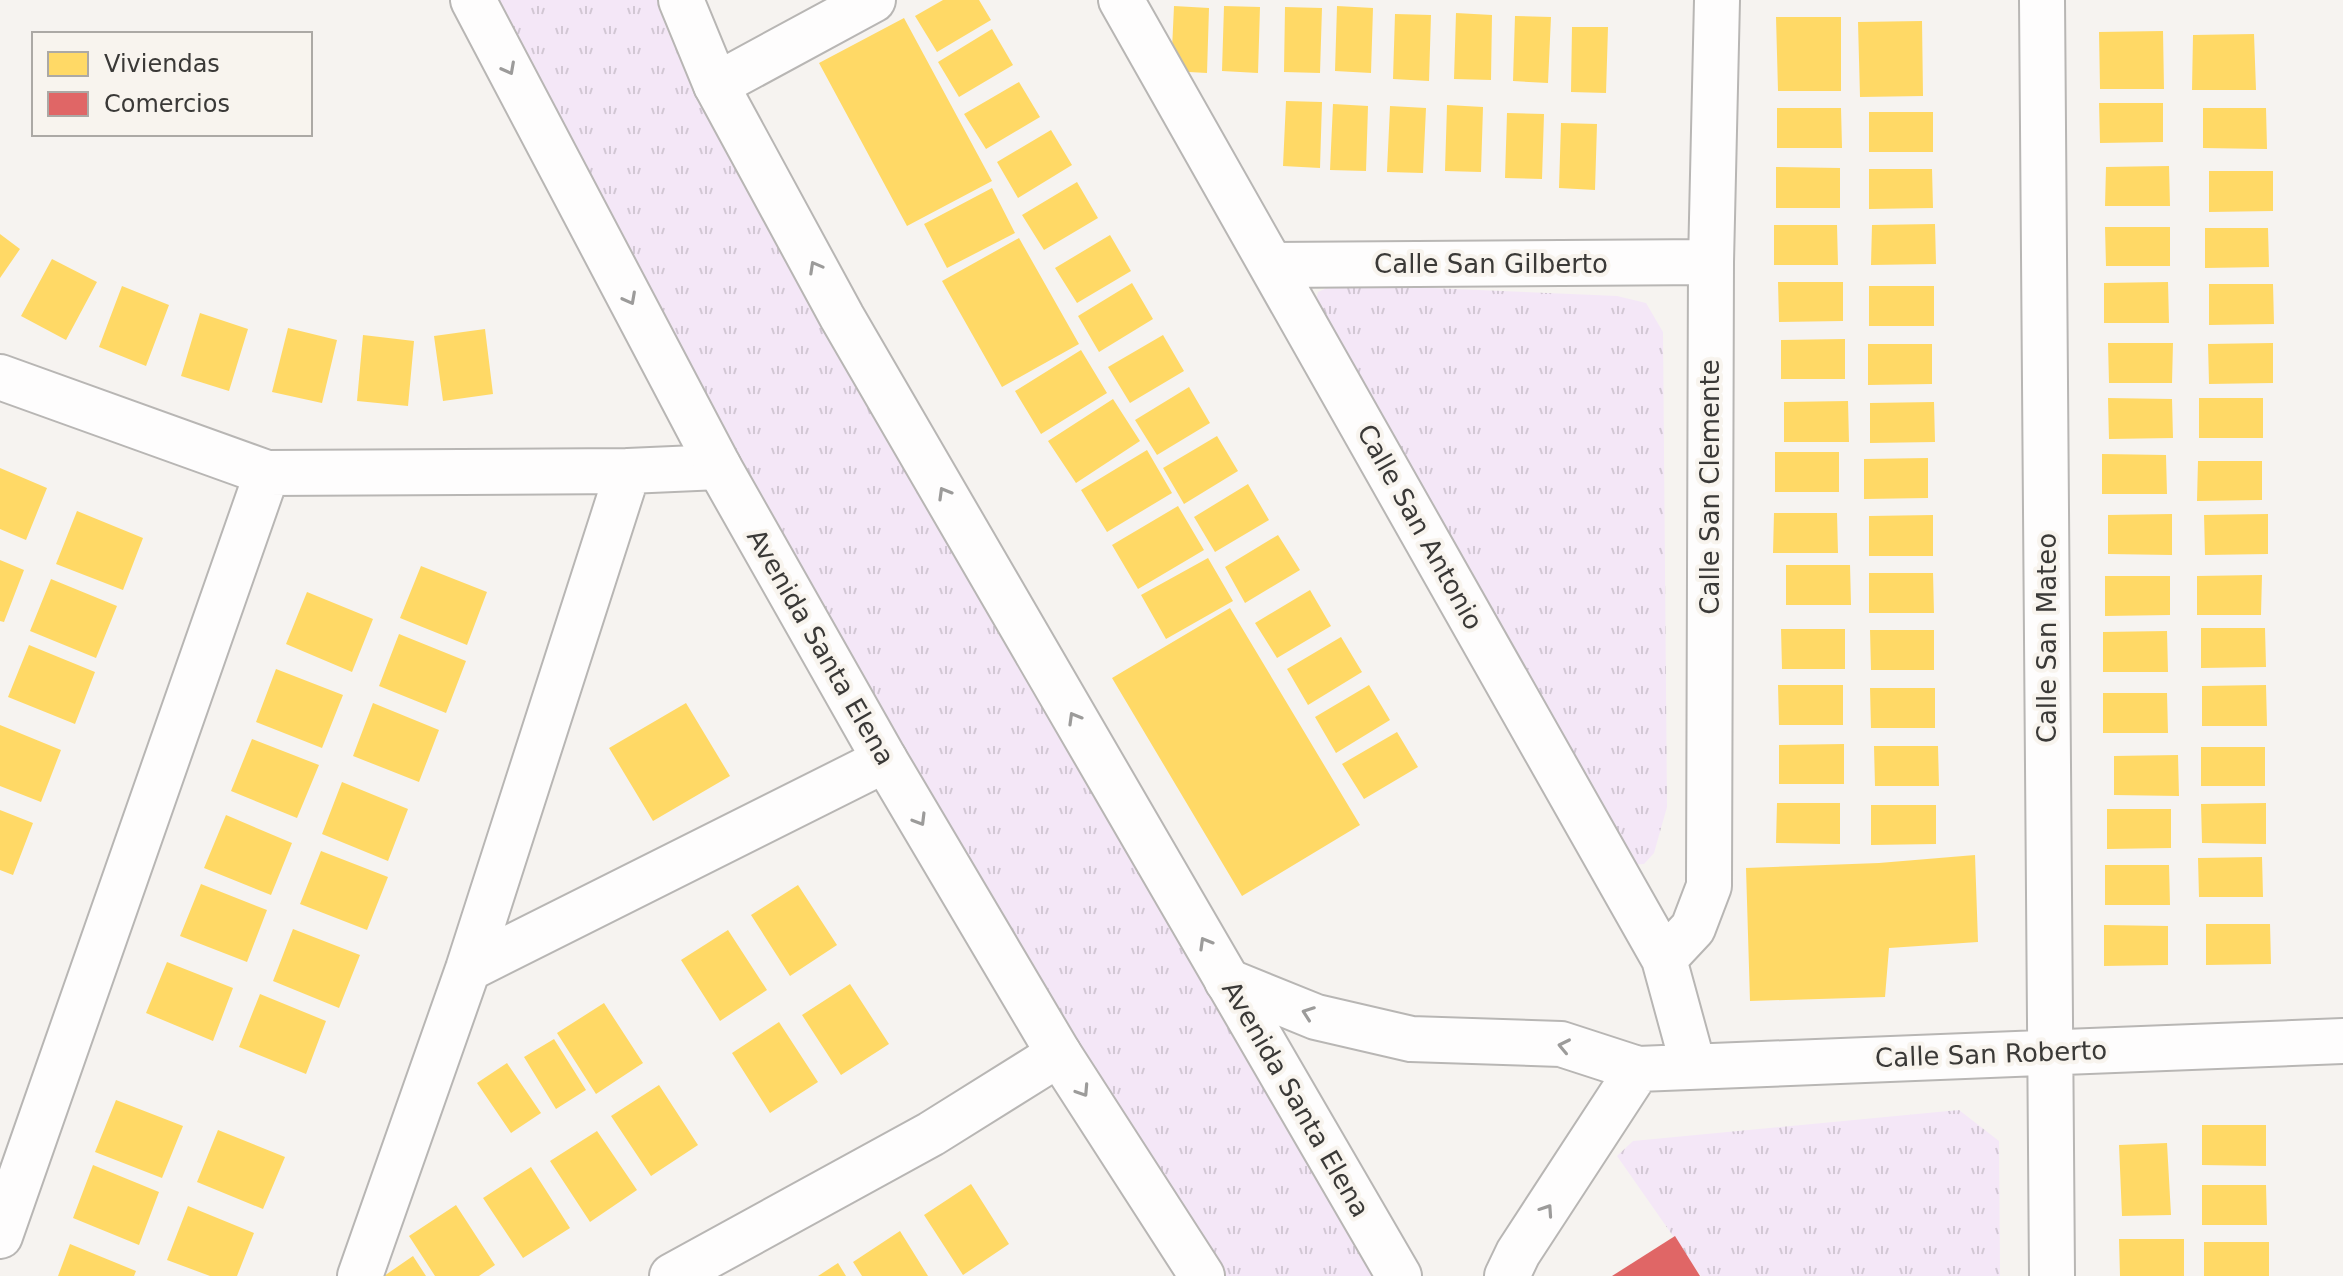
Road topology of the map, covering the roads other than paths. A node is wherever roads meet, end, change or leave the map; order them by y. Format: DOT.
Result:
graph roads {
  1 [pos="473,0"];
  2 [pos="681,0"];
  3 [pos="873,0"];
  4 [pos="1121,0"];
  5 [pos="1717,0"];
  6 [pos="2042,0"];
  7 [pos="716,85"];
  8 [pos="1711,262"];
  9 [pos="1272,265"];
  10 [pos="0,377"];
  11 [pos="719,467"];
  12 [pos="628,471"];
  13 [pos="267,473"];
  14 [pos="885,760"];
  15 [pos="1664,959"];
  16 [pos="468,969"];
  17 [pos="1227,981"];
  18 [pos="2343,1041"];
  19 [pos="2049,1053"];
  20 [pos="1059,1054"];
  21 [pos="1693,1065"];
  22 [pos="1638,1069"];
  23 [pos="0,1236"];
  24 [pos="360,1276"];
  25 [pos="672,1276"];
  26 [pos="1202,1276"];
  27 [pos="1399,1276"];
  28 [pos="1507,1276"];
  29 [pos="2052,1276"];
  1 -- 11 [label="street, Avenida Santa Elena, one-way"];
  2 -- 7 [label="street, Avenida Santa Elena"];
  3 -- 7 [label="street"];
  4 -- 9 [label="street, Calle San Antonio"];
  5 -- 8 [label="street, Calle San Clemente"];
  6 -- 19 [label="street, Calle San Mateo"];
  17 -- 7 [label="street, Avenida Santa Elena, one-way"];
  8 -- 9 [label="street, Calle San Gilberto"];
  8 -- 15 [label="street, Calle San Clemente"];
  9 -- 15 [label="street, Calle San Antonio"];
  10 -- 13 [label="street"];
  11 -- 12 [label="street"];
  11 -- 14 [label="street, Avenida Santa Elena"];
  12 -- 13 [label="street"];
  12 -- 16 [label="street"];
  13 -- 23 [label="street"];
  14 -- 16 [label="street"];
  14 -- 20 [label="street, Avenida Santa Elena, one-way"];
  15 -- 21 [label="street, Calle San Antonio"];
  16 -- 24 [label="street"];
  22 -- 17 [label="street, Calle San Roberto, one-way"];
  17 -- 27 [label="street, Avenida Santa Elena"];
  18 -- 19 [label="street, Calle San Roberto"];
  19 -- 21 [label="street, Calle San Roberto"];
  19 -- 29 [label="street, Calle San Mateo"];
  20 -- 25 [label="street"];
  20 -- 26 [label="street, Avenida Santa Elena, one-way"];
  21 -- 22 [label="street, Calle San Roberto"];
  28 -- 22 [label="street, one-way"];
}
